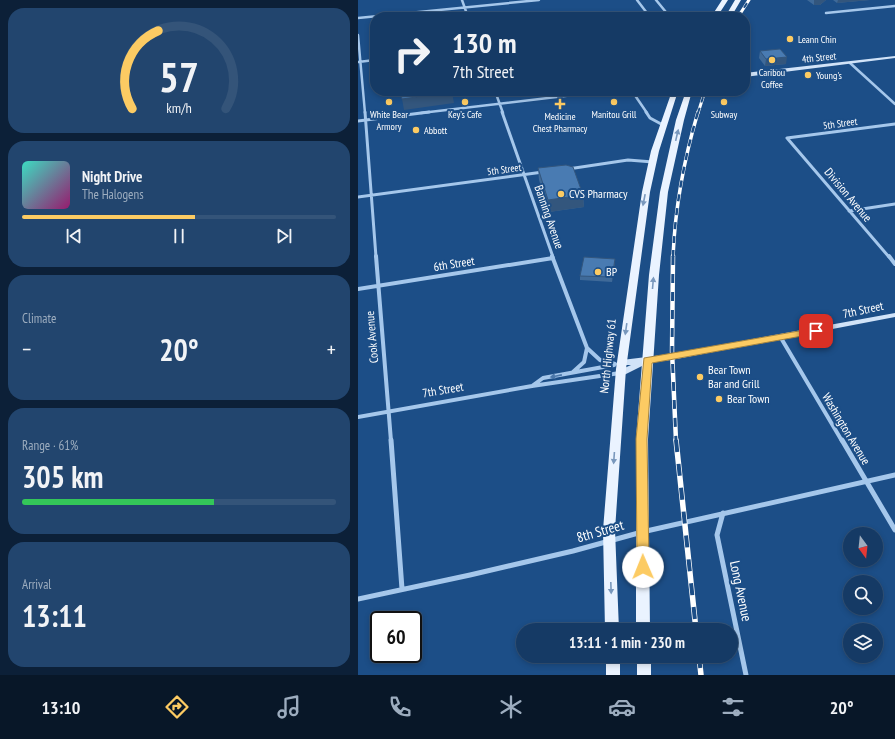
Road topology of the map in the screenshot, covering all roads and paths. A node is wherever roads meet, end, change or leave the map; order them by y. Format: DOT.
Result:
graph roads {
  1 [pos="462,0"];
  2 [pos="539,0"];
  3 [pos="637,0"];
  4 [pos="656,0"];
  5 [pos="725,0"];
  6 [pos="738,0"];
  7 [pos="895,6"];
  8 [pos="464,7"];
  9 [pos="416,12"];
  10 [pos="466,12"];
  11 [pos="646,12"];
  12 [pos="666,12"];
  13 [pos="717,12"];
  14 [pos="731,12"];
  15 [pos="826,13"];
  16 [pos="370,17"];
  17 [pos="358,18"];
  18 [pos="358,36"];
  19 [pos="895,57"];
  20 [pos="370,61"];
  21 [pos="359,62"];
  22 [pos="850,63"];
  23 [pos="750,74"];
  24 [pos="498,96"];
  25 [pos="566,96"];
  26 [pos="635,96"];
  27 [pos="673,96"];
  28 [pos="687,96"];
  29 [pos="500,104"];
  30 [pos="895,104"];
  31 [pos="365,120"];
  32 [pos="358,121"];
  33 [pos="895,124"];
  34 [pos="663,125"];
  35 [pos="788,138"];
  36 [pos="652,162"];
  37 [pos="560,170"];
  38 [pos="546,172"];
  39 [pos="668,173"];
  40 [pos="524,174"];
  41 [pos="372,196"];
  42 [pos="358,197"];
  43 [pos="895,204"];
  44 [pos="850,211"];
  45 [pos="553,258"];
  46 [pos="895,264"];
  47 [pos="378,286"];
  48 [pos="358,289"];
  49 [pos="895,315"];
  50 [pos="781,338"];
  51 [pos="588,348"];
  52 [pos="647,360"];
  53 [pos="619,367"];
  54 [pos="573,372"];
  55 [pos="532,386"];
  56 [pos="389,411"];
  57 [pos="358,417"];
  58 [pos="895,474"];
  59 [pos="865,481"];
  60 [pos="723,513"];
  61 [pos="895,530"];
  62 [pos="642,532"];
  63 [pos="609,540"];
  64 [pos="402,589"];
  65 [pos="358,599"];
  66 [pos="612,623"];
  67 [pos="643,623"];
  68 [pos="613,663"];
  69 [pos="644,663"];
  70 [pos="613,675"];
  71 [pos="644,675"];
  72 [pos="746,675"];
  1 -- 8 [label="street"];
  2 -- 8 [label="street"];
  3 -- 11 [label="street"];
  4 -- 12 [label="street"];
  5 -- 13 [label="main road"];
  6 -- 14 [label="main road"];
  7 -- 15 [label="street"];
  8 -- 9 [label="street"];
  8 -- 10 [label="street"];
  16 -- 17 [label="street"];
  18 -- 21 [label="street, Cook Avenue"];
  19 -- 22 [label="street, 4th Street"];
  20 -- 21 [label="street"];
  21 -- 31 [label="street, Cook Avenue"];
  22 -- 23 [label="street, 4th Street"];
  22 -- 30 [label="street"];
  24 -- 29 [label="street, Banning Avenue"];
  25 -- 29 [label="street"];
  26 -- 34 [label="street"];
  27 -- 34 [label="main road, North Highway 61"];
  39 -- 28 [label="main road, one-way"];
  29 -- 31 [label="street"];
  29 -- 40 [label="street, Banning Avenue"];
  31 -- 32 [label="street"];
  31 -- 41 [label="street, Cook Avenue"];
  33 -- 35 [label="street, 5th Street"];
  34 -- 36 [label="main road, North Highway 61"];
  35 -- 44 [label="street, Division Avenue"];
  36 -- 37 [label="street"];
  36 -- 39 [label="main road"];
  36 -- 53 [label="main road, North Highway 61, one-way"];
  38 -- 40 [label="street, 5th Street"];
  52 -- 39 [label="main road, one-way"];
  40 -- 41 [label="street, 5th Street"];
  40 -- 45 [label="street, Banning Avenue"];
  41 -- 42 [label="street, 5th Street"];
  41 -- 47 [label="street, Cook Avenue"];
  43 -- 44 [label="street"];
  44 -- 46 [label="street, Division Avenue"];
  45 -- 47 [label="street, 6th Street"];
  45 -- 51 [label="street, Banning Avenue"];
  47 -- 48 [label="street, 6th Street"];
  47 -- 56 [label="street, Cook Avenue"];
  49 -- 50 [label="street, 7th Street"];
  50 -- 52 [label="street, 7th Street"];
  50 -- 59 [label="street, Washington Avenue"];
  51 -- 53 [label="street, Banning Avenue"];
  51 -- 54 [label="street"];
  52 -- 53 [label="street, 7th Street"];
  52 -- 62 [label="main road"];
  53 -- 54 [label="street, 7th Street"];
  53 -- 55 [label="street, 7th Street"];
  53 -- 63 [label="main road, North Highway 61, one-way"];
  54 -- 55 [label="street, 7th Street, one-way"];
  55 -- 56 [label="street, 7th Street"];
  56 -- 57 [label="street, 7th Street"];
  56 -- 64 [label="street, Cook Avenue"];
  58 -- 59 [label="street, 8th Street"];
  59 -- 60 [label="street, 8th Street"];
  59 -- 61 [label="street, Washington Avenue"];
  60 -- 62 [label="street, 8th Street"];
  60 -- 72 [label="street, Long Avenue"];
  62 -- 63 [label="street, 8th Street"];
  62 -- 67 [label="main road"];
  63 -- 64 [label="street, 8th Street"];
  63 -- 66 [label="main road, North Highway 61, one-way"];
  64 -- 65 [label="street, 8th Street"];
  68 -- 70 [label="main road"];
  69 -- 71 [label="main road"];
}
